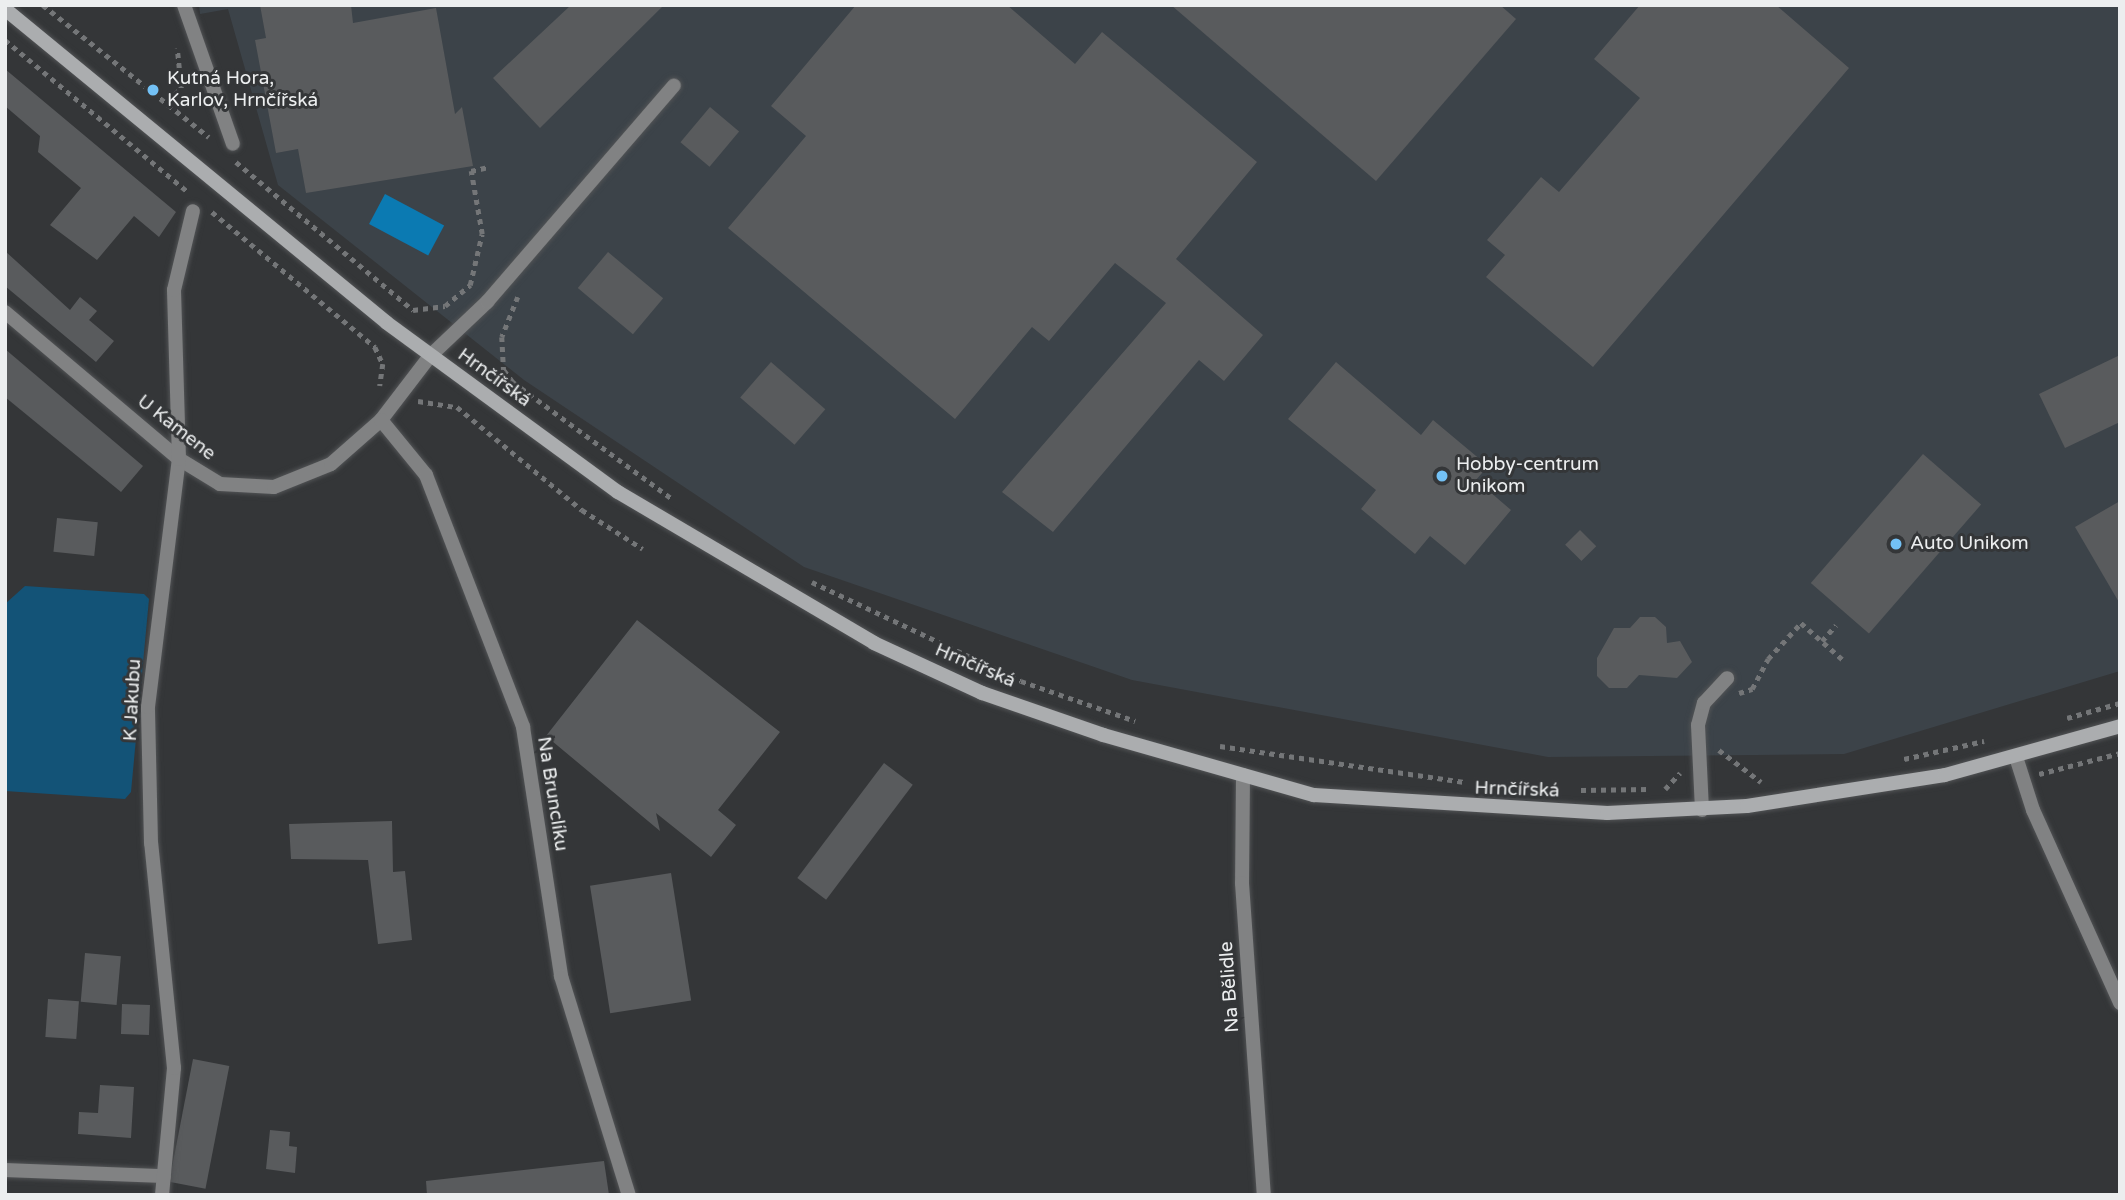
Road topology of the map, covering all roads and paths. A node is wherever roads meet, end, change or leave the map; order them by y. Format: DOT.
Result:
graph roads {
  1 [pos="43,5"];
  2 [pos="184,5"];
  3 [pos="5,9"];
  4 [pos="174,32"];
  5 [pos="5,40"];
  6 [pos="674,85"];
  7 [pos="168,102"];
  8 [pos="216,144"];
  9 [pos="229,148"];
  10 [pos="489,167"];
  11 [pos="199,205"];
  12 [pos="524,288"];
  13 [pos="5,312"];
  14 [pos="430,356"];
  15 [pos="393,404"];
  16 [pos="381,420"];
  17 [pos="179,459"];
  18 [pos="682,505"];
  19 [pos="643,550"];
  20 [pos="804,578"];
  21 [pos="1836,625"];
  22 [pos="1822,641"];
  23 [pos="1842,659"];
  24 [pos="1727,678"];
  25 [pos="1728,700"];
  26 [pos="2120,703"];
  27 [pos="2062,719"];
  28 [pos="1140,723"];
  29 [pos="2120,726"];
  30 [pos="1988,740"];
  31 [pos="1698,743"];
  32 [pos="1215,745"];
  33 [pos="2120,753"];
  34 [pos="2016,757"];
  35 [pos="1891,762"];
  36 [pos="1243,775"];
  37 [pos="1771,781"];
  38 [pos="2035,782"];
  39 [pos="1470,783"];
  40 [pos="1569,789"];
  41 [pos="1702,810"];
  42 [pos="2120,1003"];
  43 [pos="5,1170"];
  44 [pos="164,1176"];
  45 [pos="162,1195"];
  46 [pos="629,1195"];
  47 [pos="1264,1195"];
  1 -- 7 [label="path"];
  2 -- 9 [label="street"];
  3 -- 14 [label="main road, Hrnčířská"];
  4 -- 7 [label="path"];
  5 -- 11 [label="path"];
  6 -- 14 [label="street, U Kamene"];
  7 -- 8 [label="path"];
  9 -- 10 [label="path"];
  11 -- 15 [label="path"];
  11 -- 17 [label="street, K Jakubu"];
  12 -- 18 [label="path"];
  13 -- 17 [label="street, U Kamene"];
  14 -- 15 [label="street, U Kamene"];
  14 -- 36 [label="main road, Hrnčířská"];
  15 -- 16 [label="street, U Kamene"];
  15 -- 19 [label="path"];
  16 -- 17 [label="street, U Kamene"];
  16 -- 46 [label="street, Na Brunclíku"];
  17 -- 44 [label="street, K Jakubu"];
  20 -- 28 [label="path"];
  21 -- 22 [label="path"];
  22 -- 23 [label="path"];
  22 -- 25 [label="path"];
  24 -- 31 [label="street"];
  26 -- 27 [label="path"];
  29 -- 34 [label="main road, Hrnčířská"];
  30 -- 35 [label="path"];
  31 -- 37 [label="path"];
  31 -- 40 [label="path"];
  31 -- 41 [label="street"];
  32 -- 39 [label="path"];
  33 -- 38 [label="path"];
  34 -- 41 [label="main road, Hrnčířská"];
  34 -- 42 [label="street"];
  36 -- 41 [label="main road, Hrnčířská"];
  36 -- 47 [label="street, Na Bělidle"];
  43 -- 44 [label="street"];
  44 -- 45 [label="street, K Jakubu"];
}
